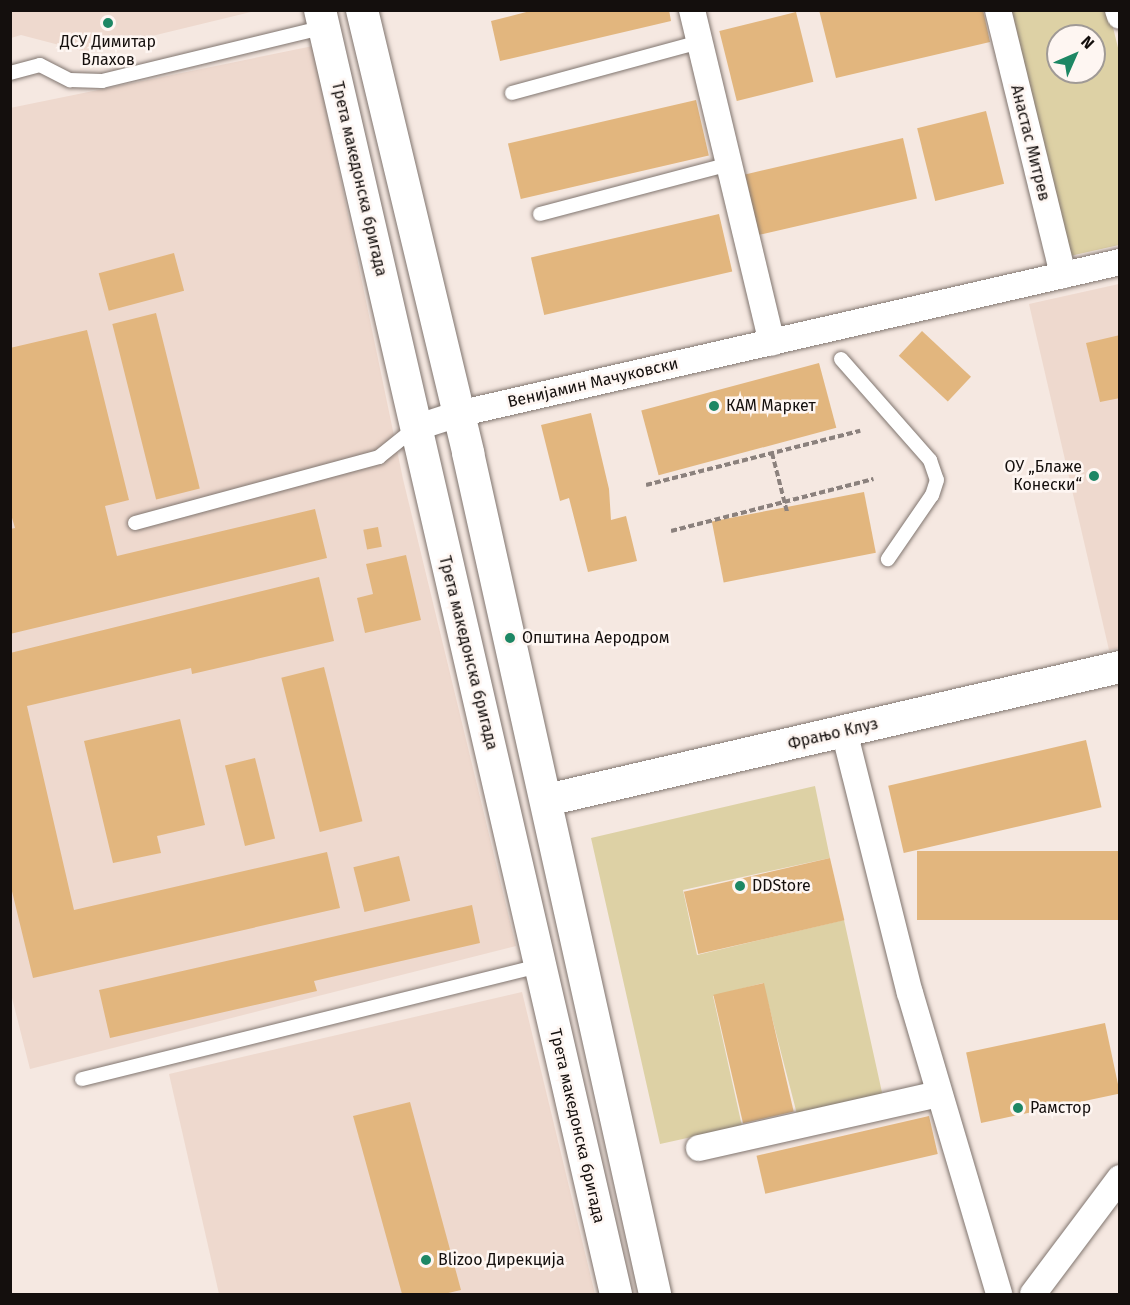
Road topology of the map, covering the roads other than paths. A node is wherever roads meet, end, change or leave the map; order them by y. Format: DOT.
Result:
graph roads {
  1 [pos="362,10"];
  2 [pos="692,10"];
  3 [pos="998,10"];
  4 [pos="1118,10"];
  5 [pos="1119,16"];
  6 [pos="322,19"];
  7 [pos="700,42"];
  8 [pos="11,71"];
  9 [pos="512,93"];
  10 [pos="729,164"];
  11 [pos="540,214"];
  12 [pos="1119,262"];
  13 [pos="1063,275"];
  14 [pos="772,342"];
  15 [pos="842,359"];
  16 [pos="458,414"];
  17 [pos="415,428"];
  18 [pos="135,523"];
  19 [pos="888,560"];
  20 [pos="1119,667"];
  21 [pos="844,731"];
  22 [pos="547,800"];
  23 [pos="541,965"];
  24 [pos="82,1079"];
  25 [pos="938,1094"];
  26 [pos="699,1148"];
  27 [pos="1119,1178"];
  28 [pos="616,1294"];
  29 [pos="655,1294"];
  30 [pos="999,1294"];
  31 [pos="1033,1294"];
  1 -- 16 [label="street"];
  2 -- 7 [label="street"];
  3 -- 13 [label="street, Анастас Митрев"];
  4 -- 5 [label="street"];
  6 -- 8 [label="lane"];
  6 -- 17 [label="street, Трета македонска бригада"];
  7 -- 9 [label="lane"];
  7 -- 10 [label="street"];
  10 -- 11 [label="lane"];
  10 -- 14 [label="street"];
  12 -- 13 [label="street, Венијамин Мачуковски"];
  13 -- 14 [label="street, Венијамин Мачуковски"];
  14 -- 16 [label="street, Венијамин Мачуковски"];
  15 -- 19 [label="lane"];
  16 -- 17 [label="street, Венијамин Мачуковски"];
  16 -- 22 [label="street"];
  17 -- 18 [label="lane"];
  17 -- 23 [label="street, Трета македонска бригада"];
  20 -- 21 [label="street, Фрањо Клуз"];
  21 -- 22 [label="street, Фрањо Клуз"];
  21 -- 25 [label="street"];
  22 -- 29 [label="street"];
  23 -- 24 [label="lane"];
  23 -- 28 [label="street, Трета македонска бригада"];
  25 -- 26 [label="street"];
  25 -- 30 [label="street"];
  27 -- 31 [label="street"];
}
